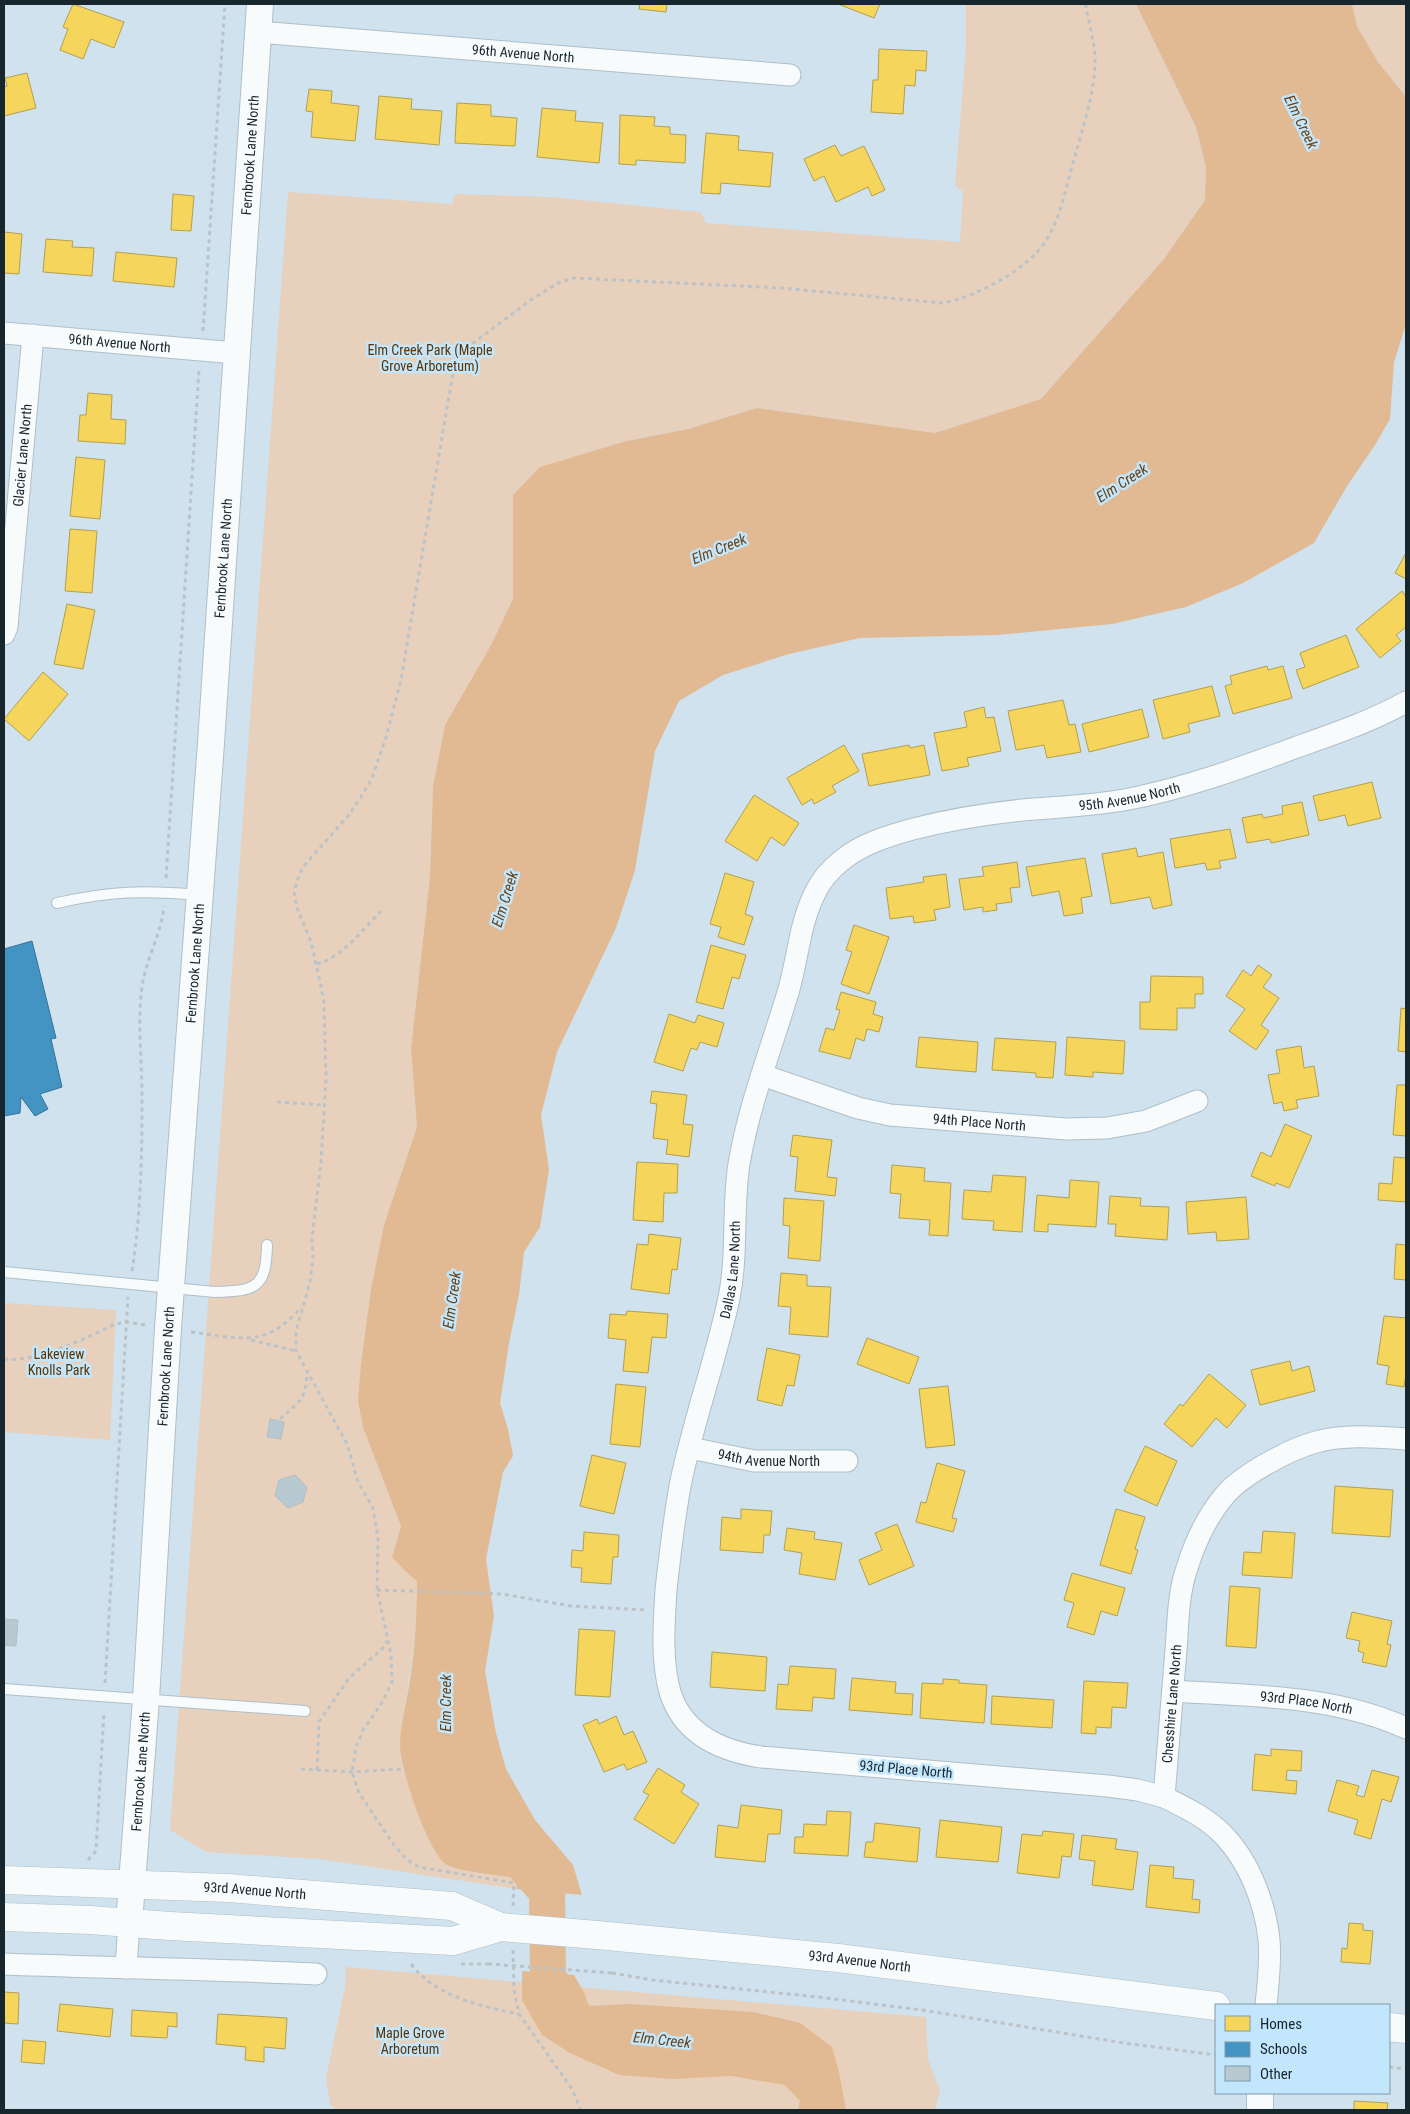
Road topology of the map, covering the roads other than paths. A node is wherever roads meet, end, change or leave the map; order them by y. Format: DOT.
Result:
graph roads {
  1 [pos="260,4"];
  2 [pos="258,32"];
  3 [pos="790,75"];
  4 [pos="4,333"];
  5 [pos="33,335"];
  6 [pos="236,353"];
  7 [pos="4,634"];
  8 [pos="1406,702"];
  9 [pos="845,858"];
  10 [pos="200,895"];
  11 [pos="57,903"];
  12 [pos="762,1075"];
  13 [pos="1197,1101"];
  14 [pos="267,1245"];
  15 [pos="4,1272"];
  16 [pos="171,1286"];
  17 [pos="1406,1439"];
  18 [pos="690,1448"];
  19 [pos="848,1461"];
  20 [pos="4,1689"];
  21 [pos="1173,1691"];
  22 [pos="671,1696"];
  23 [pos="146,1699"];
  24 [pos="305,1711"];
  25 [pos="1406,1728"];
  26 [pos="1164,1797"];
  27 [pos="4,1880"];
  28 [pos="132,1884"];
  29 [pos="4,1917"];
  30 [pos="129,1923"];
  31 [pos="501,1927"];
  32 [pos="4,1964"];
  33 [pos="126,1968"];
  34 [pos="316,1974"];
  35 [pos="1266,2004"];
  36 [pos="1215,2006"];
  37 [pos="1390,2028"];
  38 [pos="1406,2030"];
  39 [pos="1260,2094"];
  40 [pos="1260,2110"];
  1 -- 2 [label="street, Fernbrook Lane North"];
  2 -- 3 [label="street, 96th Avenue North"];
  2 -- 6 [label="street, Fernbrook Lane North"];
  4 -- 5 [label="street, 96th Avenue North"];
  5 -- 6 [label="street, 96th Avenue North"];
  5 -- 7 [label="street, Glacier Lane North"];
  6 -- 10 [label="street, Fernbrook Lane North"];
  8 -- 9 [label="street, 95th Avenue North"];
  9 -- 12 [label="street, Dallas Lane North"];
  10 -- 11 [label="lane"];
  10 -- 16 [label="street, Fernbrook Lane North"];
  12 -- 13 [label="street, 94th Place North"];
  12 -- 18 [label="street, Dallas Lane North"];
  14 -- 16 [label="lane"];
  15 -- 16 [label="lane"];
  16 -- 23 [label="street, Fernbrook Lane North"];
  17 -- 21 [label="street, Chesshire Lane North"];
  18 -- 19 [label="street, 94th Avenue North"];
  18 -- 22 [label="street, Dallas Lane North"];
  20 -- 23 [label="lane"];
  21 -- 25 [label="street, 93rd Place North"];
  21 -- 26 [label="street, Chesshire Lane North"];
  22 -- 26 [label="street, 93rd Place North"];
  23 -- 24 [label="lane"];
  23 -- 28 [label="street, Fernbrook Lane North"];
  26 -- 35 [label="street"];
  27 -- 28 [label="main road, 93rd Avenue North"];
  28 -- 30 [label="street, Fernbrook Lane North"];
  28 -- 31 [label="main road, 93rd Avenue North"];
  29 -- 30 [label="main road, 93rd Avenue North"];
  30 -- 31 [label="main road, 93rd Avenue North"];
  30 -- 33 [label="street"];
  31 -- 36 [label="main road, 93rd Avenue North, bridge"];
  32 -- 33 [label="street"];
  33 -- 34 [label="street"];
  37 -- 38 [label="main road"];
  39 -- 40 [label="street"];
}
